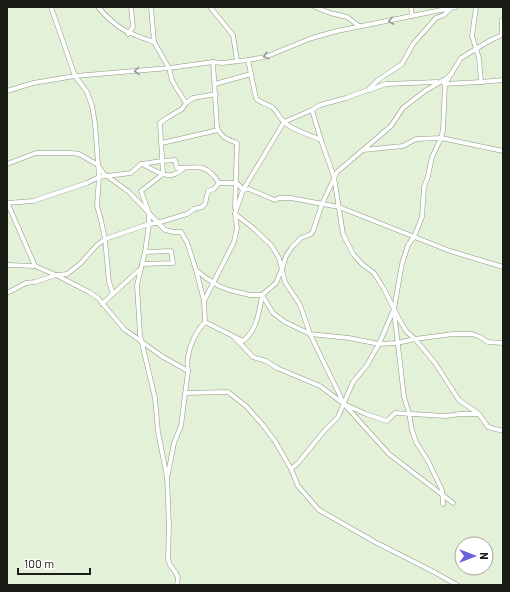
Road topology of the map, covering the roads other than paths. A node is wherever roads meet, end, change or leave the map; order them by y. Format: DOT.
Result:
graph roads {
  1 [pos="51,7"];
  2 [pos="98,7"];
  3 [pos="130,7"];
  4 [pos="151,7"];
  5 [pos="210,7"];
  6 [pos="315,7"];
  7 [pos="411,7"];
  8 [pos="456,7"];
  9 [pos="476,7"];
  10 [pos="451,8"];
  11 [pos="412,16"];
  12 [pos="503,20"];
  13 [pos="360,26"];
  14 [pos="128,34"];
  15 [pos="154,42"];
  16 [pos="477,49"];
  17 [pos="248,60"];
  18 [pos="237,61"];
  19 [pos="213,62"];
  20 [pos="169,68"];
  21 [pos="452,73"];
  22 [pos="251,74"];
  23 [pos="75,76"];
  24 [pos="503,80"];
  25 [pos="439,82"];
  26 [pos="481,82"];
  27 [pos="215,84"];
  28 [pos="445,84"];
  29 [pos="368,90"];
  30 [pos="7,91"];
  31 [pos="216,94"];
  32 [pos="186,103"];
  33 [pos="312,110"];
  34 [pos="284,122"];
  35 [pos="218,130"];
  36 [pos="441,138"];
  37 [pos="321,140"];
  38 [pos="162,143"];
  39 [pos="362,150"];
  40 [pos="503,151"];
  41 [pos="162,160"];
  42 [pos="7,164"];
  43 [pos="142,164"];
  44 [pos="98,165"];
  45 [pos="184,168"];
  46 [pos="163,174"];
  47 [pos="108,176"];
  48 [pos="99,177"];
  49 [pos="334,179"];
  50 [pos="219,183"];
  51 [pos="237,183"];
  52 [pos="243,190"];
  53 [pos="7,203"];
  54 [pos="322,204"];
  55 [pos="340,207"];
  56 [pos="149,213"];
  57 [pos="235,214"];
  58 [pos="157,223"];
  59 [pos="149,224"];
  60 [pos="414,237"];
  61 [pos="105,239"];
  62 [pos="145,252"];
  63 [pos="142,264"];
  64 [pos="7,265"];
  65 [pos="34,266"];
  66 [pos="503,267"];
  67 [pos="282,269"];
  68 [pos="140,270"];
  69 [pos="196,270"];
  70 [pos="56,275"];
  71 [pos="214,283"];
  72 [pos="7,293"];
  73 [pos="113,294"];
  74 [pos="262,296"];
  75 [pos="204,301"];
  76 [pos="102,304"];
  77 [pos="394,309"];
  78 [pos="205,322"];
  79 [pos="310,334"];
  80 [pos="234,337"];
  81 [pos="415,339"];
  82 [pos="142,343"];
  83 [pos="397,343"];
  84 [pos="503,343"];
  85 [pos="379,344"];
  86 [pos="188,371"];
  87 [pos="186,393"];
  88 [pos="344,404"];
  89 [pos="409,413"];
  90 [pos="479,414"];
  91 [pos="503,431"];
  92 [pos="291,469"];
  93 [pos="167,477"];
  94 [pos="442,494"];
  95 [pos="453,503"];
  96 [pos="443,504"];
  97 [pos="177,585"];
  98 [pos="457,585"];
  1 -- 23 [label="street"];
  2 -- 14 [label="street"];
  3 -- 14 [label="street"];
  4 -- 15 [label="street"];
  5 -- 18 [label="street"];
  6 -- 13 [label="street"];
  7 -- 11 [label="street"];
  8 -- 10 [label="street"];
  9 -- 16 [label="street"];
  10 -- 11 [label="street"];
  10 -- 29 [label="street"];
  11 -- 13 [label="street, one-way"];
  12 -- 16 [label="street"];
  13 -- 17 [label="street, one-way"];
  14 -- 15 [label="street"];
  15 -- 20 [label="street"];
  16 -- 21 [label="street"];
  16 -- 26 [label="street"];
  17 -- 18 [label="street"];
  17 -- 22 [label="street"];
  18 -- 19 [label="street"];
  19 -- 20 [label="street"];
  19 -- 27 [label="street"];
  20 -- 23 [label="street, one-way"];
  20 -- 32 [label="street"];
  21 -- 25 [label="street"];
  21 -- 28 [label="street"];
  22 -- 27 [label="street"];
  22 -- 34 [label="street"];
  23 -- 30 [label="street"];
  23 -- 44 [label="street"];
  24 -- 26 [label="street"];
  25 -- 28 [label="street"];
  25 -- 29 [label="street"];
  25 -- 39 [label="street"];
  26 -- 28 [label="street"];
  27 -- 31 [label="street"];
  28 -- 36 [label="street"];
  29 -- 33 [label="street"];
  31 -- 32 [label="street"];
  31 -- 35 [label="street"];
  32 -- 38 [label="street"];
  33 -- 34 [label="street"];
  33 -- 37 [label="street"];
  34 -- 37 [label="street"];
  34 -- 52 [label="street"];
  35 -- 38 [label="street"];
  35 -- 51 [label="street"];
  36 -- 39 [label="street"];
  36 -- 40 [label="street"];
  36 -- 60 [label="street"];
  37 -- 49 [label="street"];
  38 -- 41 [label="street"];
  39 -- 49 [label="street"];
  41 -- 43 [label="street"];
  41 -- 45 [label="street"];
  41 -- 46 [label="street"];
  42 -- 44 [label="street"];
  43 -- 46 [label="street"];
  43 -- 47 [label="street"];
  44 -- 47 [label="street"];
  44 -- 48 [label="street"];
  45 -- 46 [label="street"];
  45 -- 50 [label="street"];
  46 -- 56 [label="street"];
  47 -- 48 [label="street"];
  47 -- 56 [label="street"];
  48 -- 53 [label="street"];
  48 -- 61 [label="street"];
  49 -- 54 [label="street"];
  49 -- 55 [label="street"];
  50 -- 51 [label="street"];
  50 -- 58 [label="street"];
  51 -- 52 [label="street"];
  51 -- 57 [label="street"];
  52 -- 54 [label="street"];
  52 -- 57 [label="street"];
  53 -- 65 [label="street"];
  54 -- 55 [label="street"];
  54 -- 67 [label="street"];
  55 -- 60 [label="street"];
  55 -- 77 [label="street"];
  56 -- 58 [label="street"];
  56 -- 59 [label="street"];
  57 -- 67 [label="street"];
  57 -- 71 [label="street"];
  58 -- 59 [label="street"];
  58 -- 69 [label="street"];
  59 -- 61 [label="street"];
  59 -- 62 [label="street"];
  60 -- 66 [label="street"];
  60 -- 77 [label="street"];
  61 -- 70 [label="street"];
  61 -- 73 [label="street"];
  62 -- 63 [label="street"];
  62 -- 63 [label="street"];
  63 -- 68 [label="street"];
  64 -- 65 [label="street"];
  65 -- 70 [label="street"];
  67 -- 74 [label="street"];
  67 -- 79 [label="street"];
  68 -- 73 [label="street"];
  68 -- 82 [label="street"];
  69 -- 71 [label="street"];
  69 -- 75 [label="street"];
  70 -- 72 [label="street"];
  70 -- 76 [label="street"];
  71 -- 74 [label="street"];
  71 -- 75 [label="street"];
  73 -- 76 [label="street"];
  74 -- 79 [label="street"];
  74 -- 80 [label="street"];
  75 -- 78 [label="street"];
  76 -- 82 [label="street"];
  77 -- 81 [label="street"];
  77 -- 83 [label="street"];
  77 -- 85 [label="street"];
  78 -- 80 [label="street"];
  78 -- 86 [label="street"];
  79 -- 85 [label="street"];
  79 -- 88 [label="street"];
  80 -- 88 [label="street"];
  81 -- 83 [label="street"];
  81 -- 84 [label="street"];
  81 -- 90 [label="street"];
  82 -- 86 [label="street"];
  82 -- 93 [label="street"];
  83 -- 85 [label="street"];
  83 -- 89 [label="street"];
  85 -- 88 [label="street"];
  86 -- 87 [label="street"];
  87 -- 92 [label="street"];
  87 -- 93 [label="street"];
  88 -- 89 [label="street"];
  88 -- 92 [label="street"];
  88 -- 94 [label="street"];
  89 -- 90 [label="street"];
  89 -- 94 [label="street"];
  90 -- 91 [label="street"];
  92 -- 98 [label="street"];
  93 -- 97 [label="street"];
  94 -- 95 [label="street"];
  94 -- 96 [label="street"];
}
